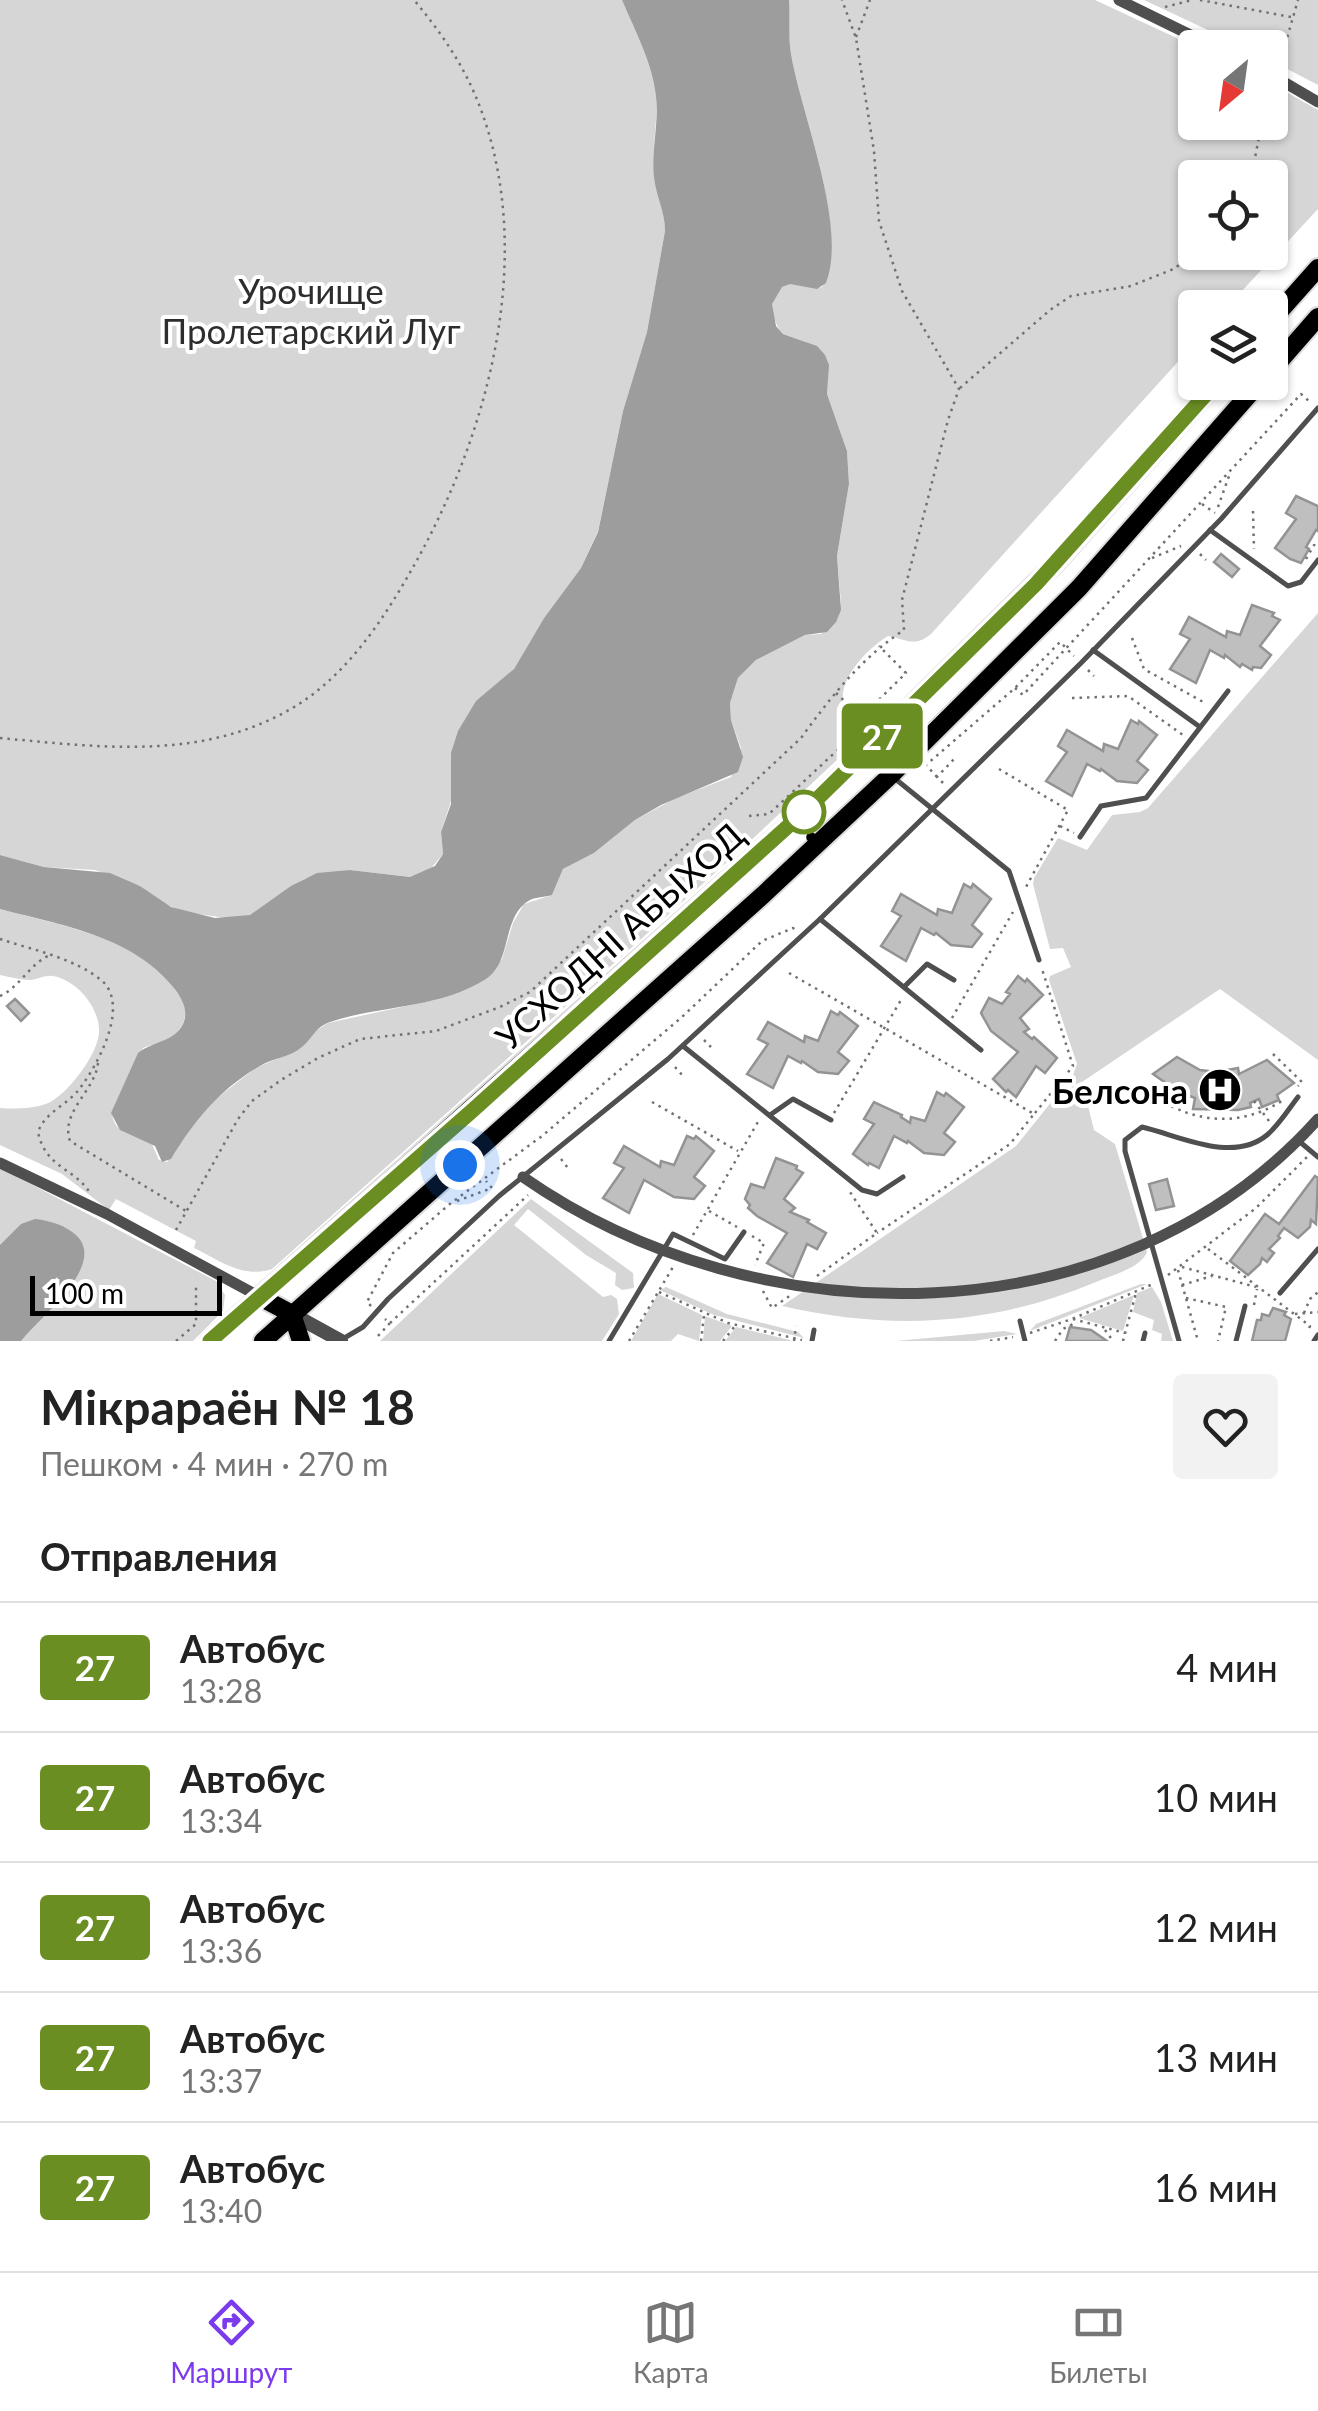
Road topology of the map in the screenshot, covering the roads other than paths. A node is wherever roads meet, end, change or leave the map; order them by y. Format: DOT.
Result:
graph roads {
  1 [pos="1119,0"];
  2 [pos="1181,30"];
  3 [pos="1288,84"];
  4 [pos="1318,102"];
  5 [pos="1318,268"];
  6 [pos="1288,302"];
  7 [pos="1318,317"];
  8 [pos="1288,351"];
  9 [pos="1201,400"];
  10 [pos="1244,400"];
  11 [pos="1318,408"];
  12 [pos="1210,530"];
  13 [pos="1318,560"];
  14 [pos="1094,650"];
  15 [pos="1228,692"];
  16 [pos="1200,728"];
  17 [pos="891,775"];
  18 [pos="930,810"];
  19 [pos="1080,836"];
  20 [pos="820,919"];
  21 [pos="1039,960"];
  22 [pos="954,980"];
  23 [pos="906,989"];
  24 [pos="683,1046"];
  25 [pos="981,1050"];
  26 [pos="1298,1098"];
  27 [pos="767,1113"];
  28 [pos="830,1120"];
  29 [pos="1318,1120"];
  30 [pos="1300,1142"];
  31 [pos="1318,1157"];
  32 [pos="0,1163"];
  33 [pos="523,1177"];
  34 [pos="903,1177"];
  35 [pos="1231,1212"];
  36 [pos="589,1232"];
  37 [pos="744,1232"];
  38 [pos="1318,1249"];
  39 [pos="635,1264"];
  40 [pos="1178,1264"];
  41 [pos="1152,1269"];
  42 [pos="650,1272"];
  43 [pos="661,1286"];
  44 [pos="1280,1293"];
  45 [pos="260,1298"];
  46 [pos="1245,1306"];
  47 [pos="292,1314"];
  48 [pos="1020,1320"];
  49 [pos="833,1331"];
  50 [pos="1318,1334"];
  51 [pos="795,1335"];
  52 [pos="811,1337"];
  53 [pos="210,1341"];
  54 [pos="262,1341"];
  55 [pos="300,1341"];
  56 [pos="340,1341"];
  57 [pos="609,1341"];
  58 [pos="1025,1341"];
  59 [pos="1179,1341"];
  60 [pos="1236,1341"];
  61 [pos="1314,1341"];
  1 -- 2 [label="street"];
  3 -- 4 [label="street"];
  5 -- 6 [label="main road"];
  7 -- 8 [label="main road"];
  9 -- 45 [label="main road, УСХОДНІ АБЫХОД"];
  10 -- 17 [label="main road, УСХОДНІ АБЫХОД"];
  11 -- 12 [label="lane"];
  12 -- 13 [label="lane"];
  12 -- 14 [label="lane"];
  14 -- 16 [label="lane"];
  14 -- 18 [label="lane"];
  15 -- 16 [label="lane"];
  16 -- 19 [label="lane"];
  17 -- 18 [label="lane"];
  17 -- 47 [label="main road, УСХОДНІ АБЫХОД"];
  18 -- 20 [label="lane"];
  18 -- 21 [label="lane"];
  20 -- 23 [label="lane"];
  20 -- 24 [label="lane"];
  22 -- 23 [label="lane"];
  23 -- 25 [label="lane"];
  24 -- 27 [label="lane"];
  24 -- 33 [label="lane"];
  26 -- 41 [label="lane"];
  27 -- 28 [label="lane"];
  27 -- 34 [label="lane"];
  29 -- 30 [label="street"];
  30 -- 31 [label="lane"];
  30 -- 35 [label="street"];
  32 -- 45 [label="street"];
  33 -- 36 [label="street"];
  33 -- 56 [label="lane"];
  37 -- 42 [label="lane"];
  38 -- 44 [label="lane"];
  39 -- 42 [label="street"];
  40 -- 41 [label="street"];
  41 -- 59 [label="lane"];
  42 -- 43 [label="street"];
  42 -- 57 [label="lane"];
  45 -- 47 [label="main road"];
  45 -- 53 [label="main road, УСХОДНІ АБЫХОД"];
  46 -- 60 [label="lane"];
  47 -- 54 [label="main road, УСХОДНІ АБЫХОД"];
  47 -- 55 [label="main road"];
  47 -- 56 [label="street"];
  48 -- 58 [label="lane"];
  49 -- 52 [label="street"];
  50 -- 61 [label="lane"];
  51 -- 52 [label="street"];
}
